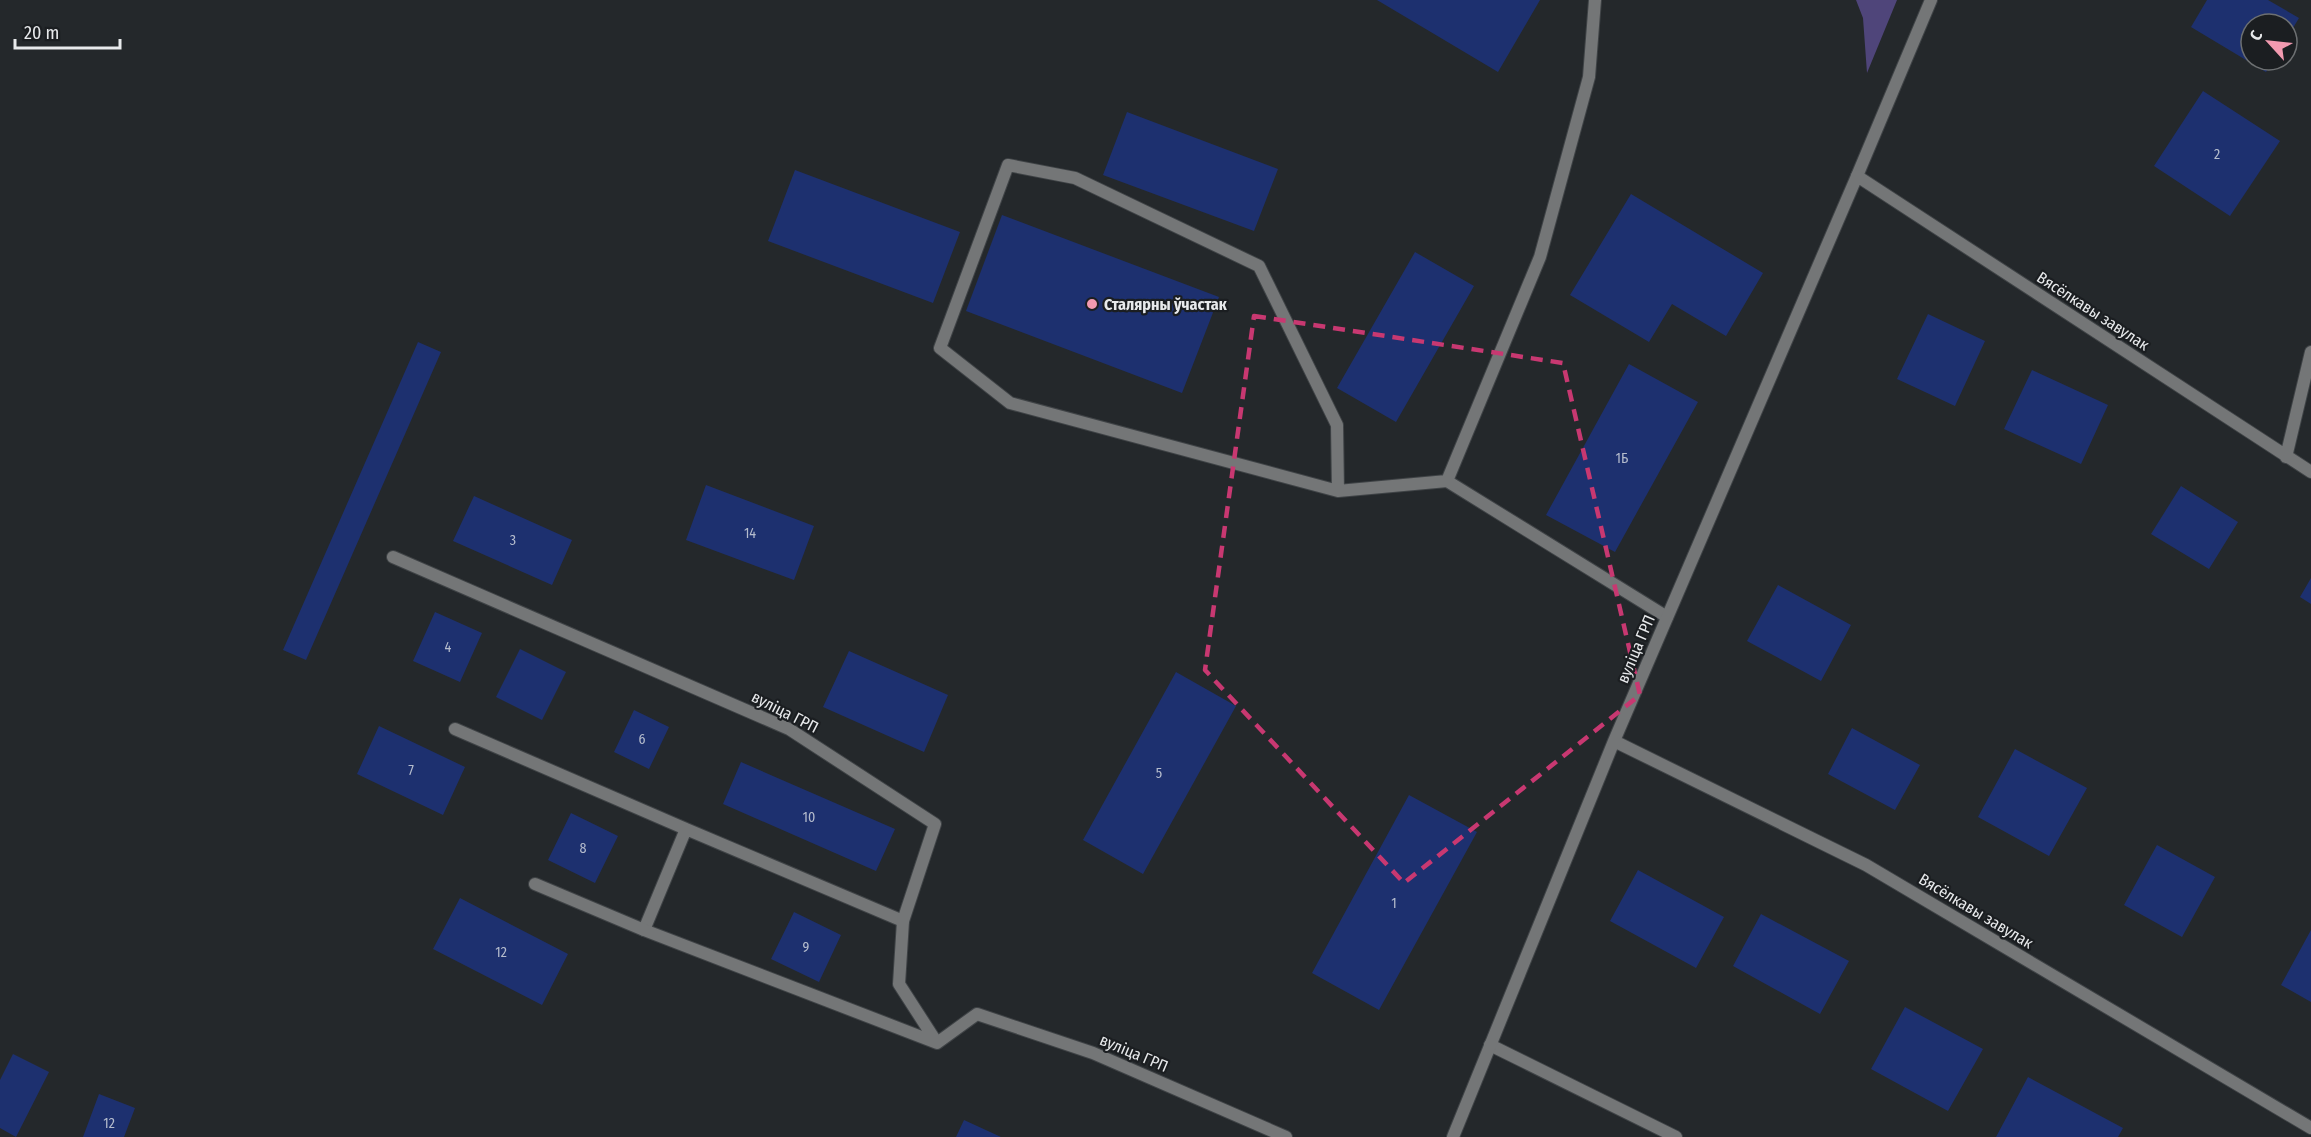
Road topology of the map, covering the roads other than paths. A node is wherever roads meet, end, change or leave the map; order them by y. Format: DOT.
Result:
graph roads {
  1 [pos="1595,0"];
  2 [pos="1930,0"];
  3 [pos="1857,176"];
  4 [pos="2311,352"];
  5 [pos="2286,457"];
  6 [pos="2311,472"];
  7 [pos="1447,481"];
  8 [pos="1338,491"];
  9 [pos="393,557"];
  10 [pos="1667,617"];
  11 [pos="455,729"];
  12 [pos="1614,741"];
  13 [pos="686,829"];
  14 [pos="535,884"];
  15 [pos="903,921"];
  16 [pos="644,930"];
  17 [pos="937,1043"];
  18 [pos="1490,1045"];
  19 [pos="2311,1128"];
  20 [pos="1286,1137"];
  21 [pos="1453,1137"];
  22 [pos="1676,1137"];
  1 -- 7 [label="street"];
  2 -- 3 [label="street, вуліца ГРП"];
  3 -- 5 [label="street, Вясёлкавы завулак"];
  3 -- 10 [label="street, вуліца ГРП"];
  4 -- 5 [label="street"];
  5 -- 6 [label="street, Вясёлкавы завулак"];
  7 -- 8 [label="street"];
  7 -- 10 [label="street"];
  8 -- 8 [label="street"];
  9 -- 15 [label="street, вуліца ГРП"];
  10 -- 12 [label="street, вуліца ГРП"];
  11 -- 13 [label="street"];
  12 -- 18 [label="street, вуліца ГРП"];
  12 -- 19 [label="street, Вясёлкавы завулак"];
  13 -- 15 [label="street"];
  13 -- 16 [label="street"];
  14 -- 16 [label="street"];
  15 -- 17 [label="street, вуліца ГРП"];
  16 -- 17 [label="street"];
  17 -- 20 [label="street, вуліца ГРП"];
  18 -- 21 [label="street, вуліца ГРП"];
  18 -- 22 [label="street"];
}
